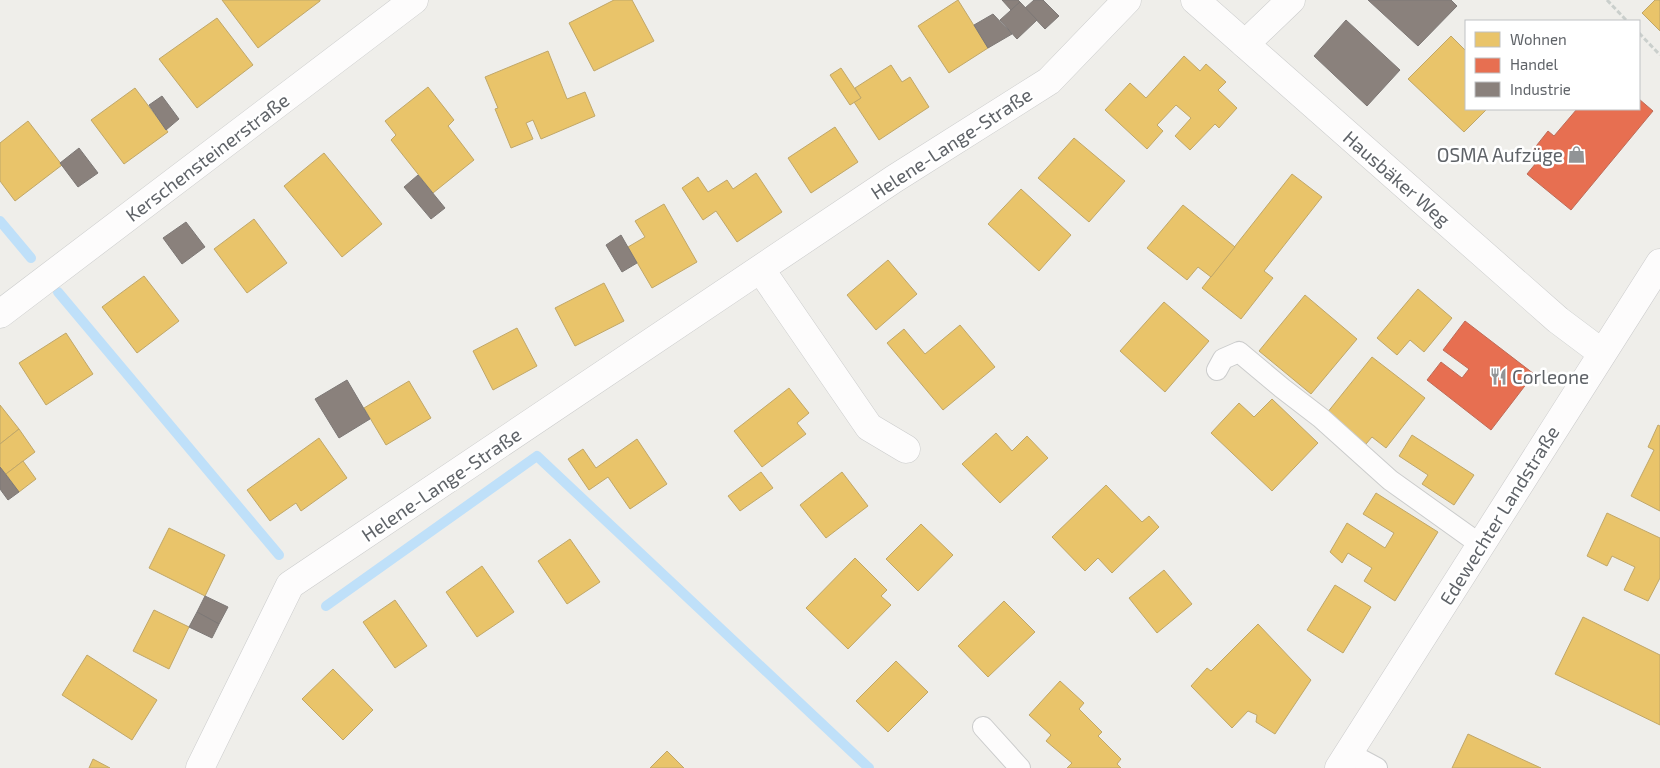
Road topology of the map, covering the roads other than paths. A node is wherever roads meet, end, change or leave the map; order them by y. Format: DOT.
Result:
graph roads {
  1 [pos="414,0"];
  2 [pos="1127,0"];
  3 [pos="1195,0"];
  4 [pos="1291,0"];
  5 [pos="1245,44"];
  6 [pos="1660,263"];
  7 [pos="761,270"];
  8 [pos="0,314"];
  9 [pos="1602,353"];
  10 [pos="1217,370"];
  11 [pos="906,449"];
  12 [pos="1481,545"];
  13 [pos="983,727"];
  14 [pos="1344,761"];
  15 [pos="200,768"];
  16 [pos="1020,768"];
  17 [pos="1377,768"];
  1 -- 8 [label="street, Kerschensteinerstraße"];
  2 -- 7 [label="street, Helene-Lange-Straße"];
  3 -- 5 [label="street, Hausbäker Weg"];
  4 -- 5 [label="street"];
  5 -- 9 [label="street, Hausbäker Weg"];
  6 -- 9 [label="street, Edewechter Landstraße"];
  7 -- 11 [label="street"];
  7 -- 15 [label="street, Helene-Lange-Straße"];
  9 -- 12 [label="street, Edewechter Landstraße"];
  10 -- 12 [label="lane"];
  12 -- 14 [label="street, Edewechter Landstraße"];
  13 -- 16 [label="lane"];
  14 -- 17 [label="lane"];
}
